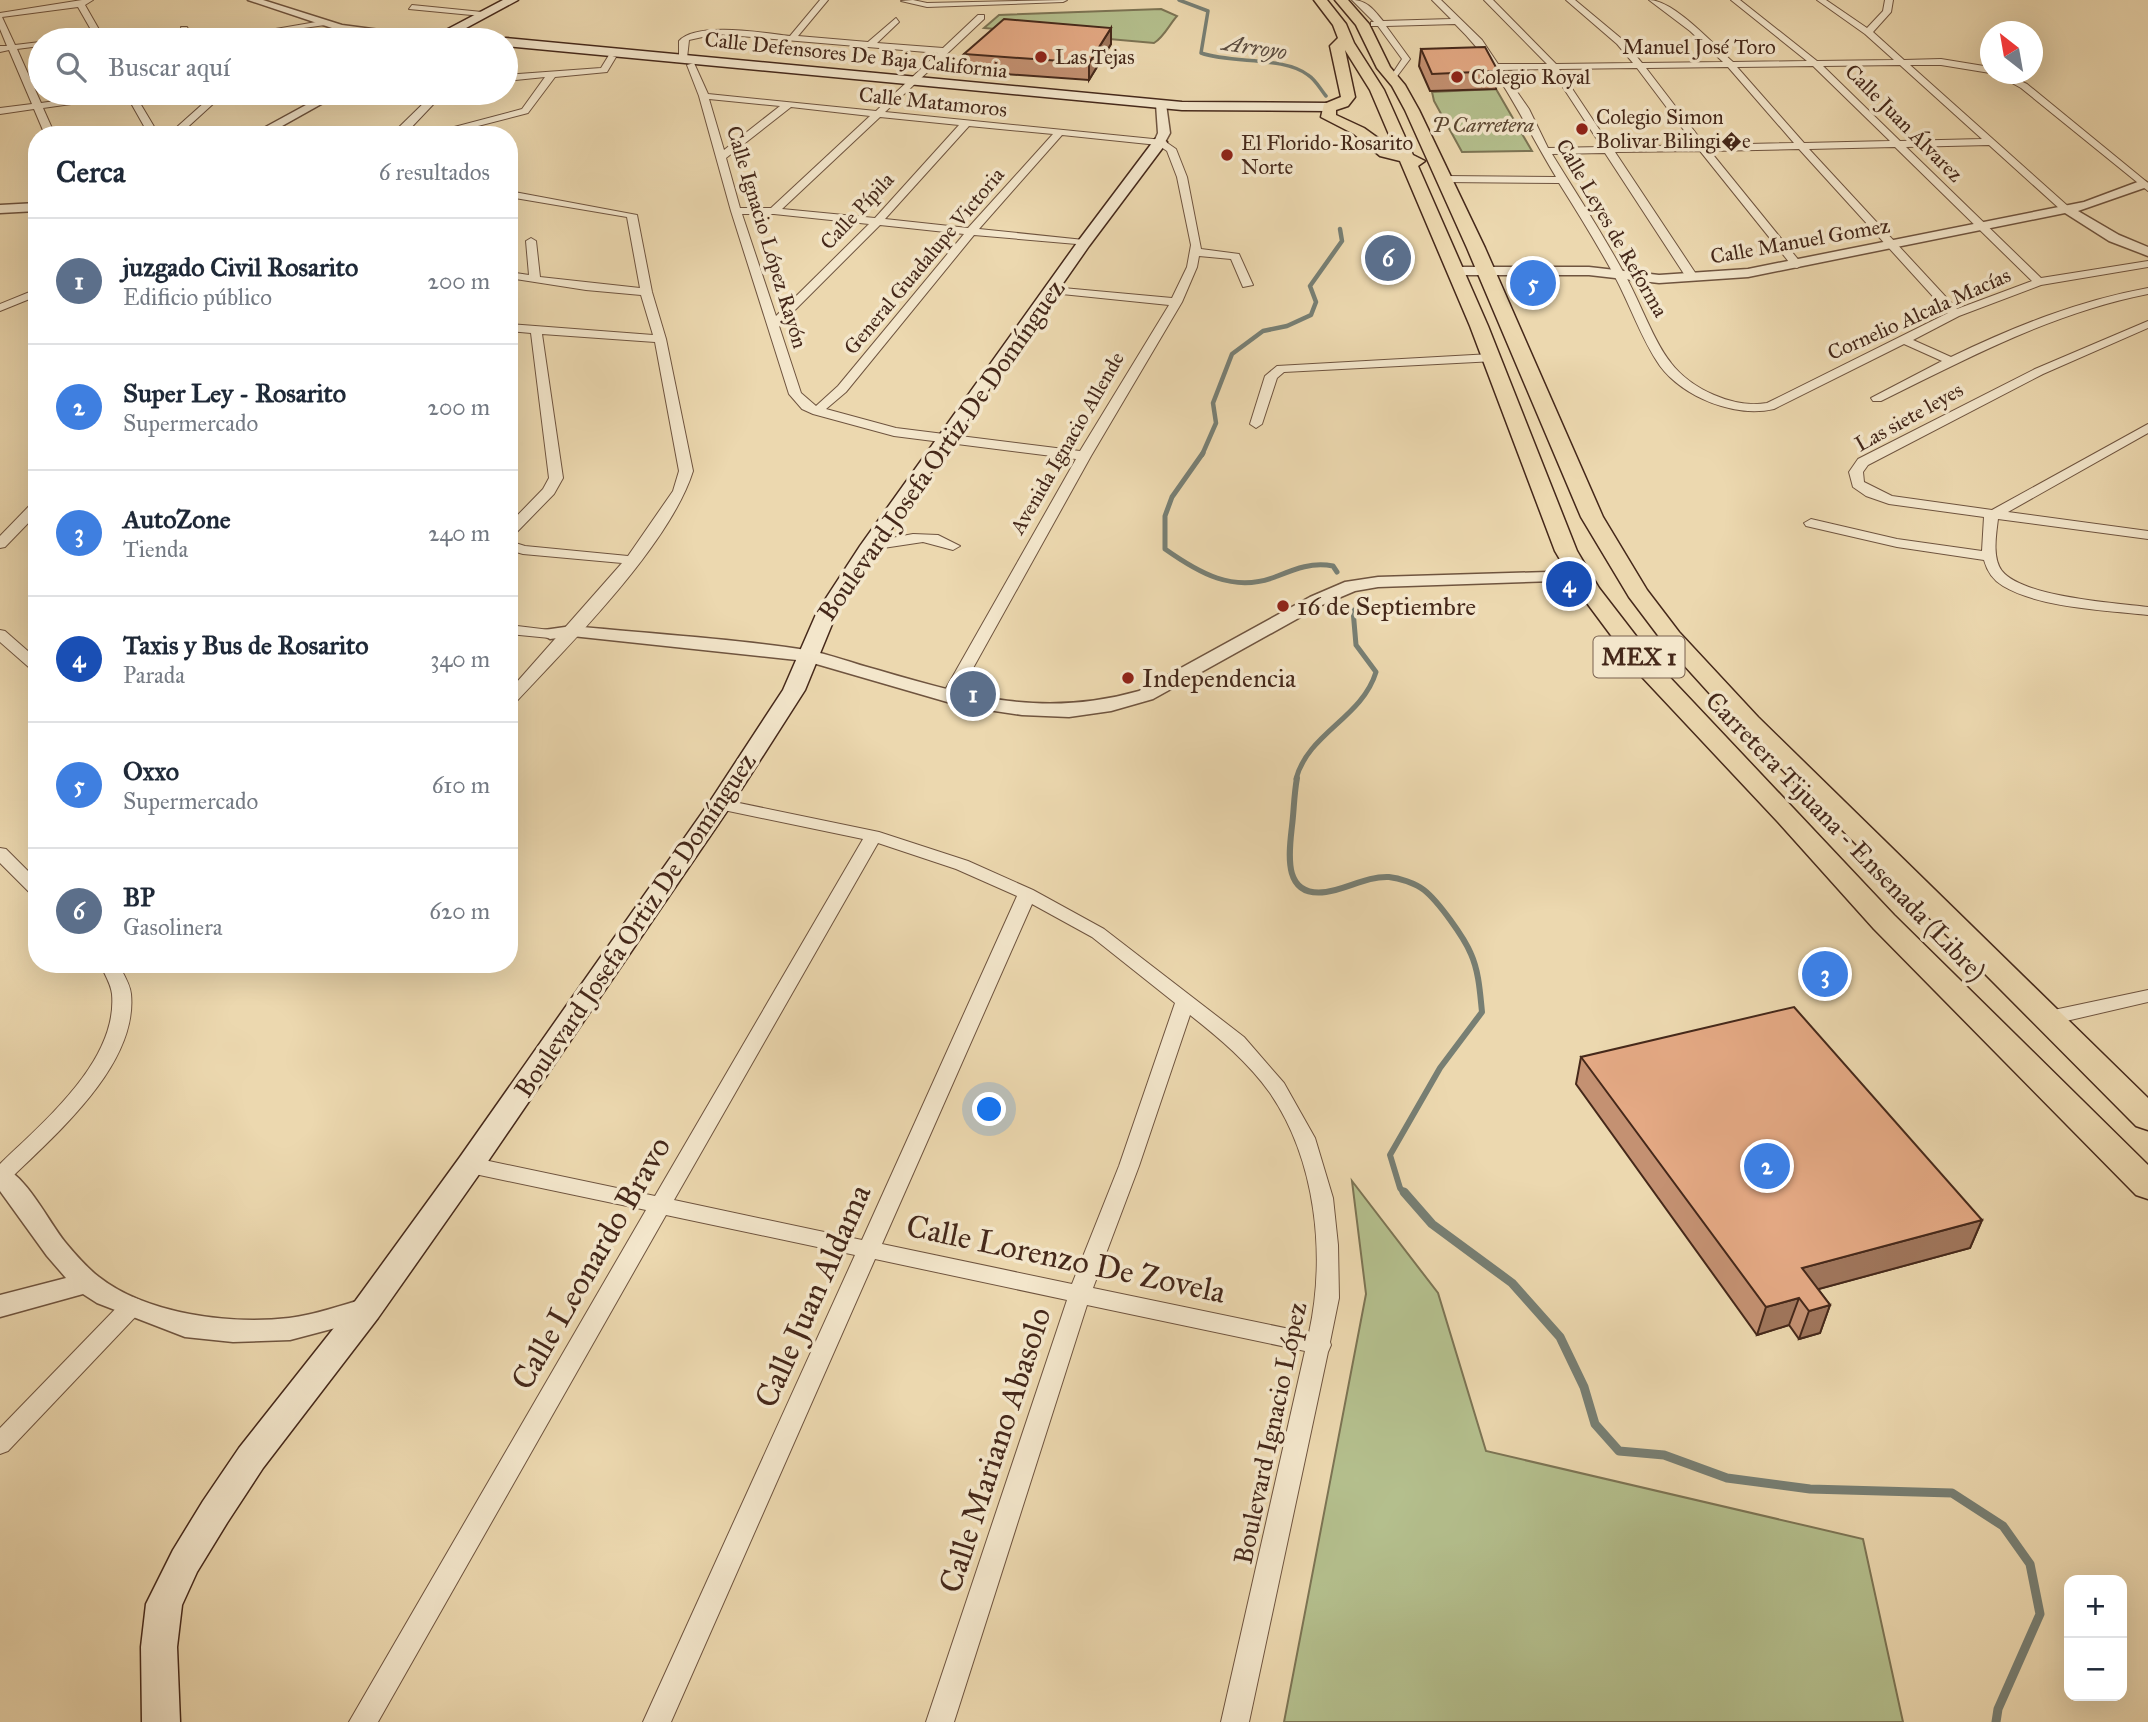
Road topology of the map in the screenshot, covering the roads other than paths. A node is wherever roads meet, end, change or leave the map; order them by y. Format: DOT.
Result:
graph roads {
  1 [pos="253,0"];
  2 [pos="281,0"];
  3 [pos="512,0"];
  4 [pos="824,0"];
  5 [pos="1063,0"];
  6 [pos="1320,0"];
  7 [pos="1341,0"];
  8 [pos="1356,0"];
  9 [pos="1436,0"];
  10 [pos="1488,0"];
  11 [pos="1570,0"];
  12 [pos="1653,0"];
  13 [pos="1735,0"];
  14 [pos="1821,0"];
  15 [pos="1889,0"];
  16 [pos="905,1"];
  17 [pos="84,2"];
  18 [pos="412,6"];
  19 [pos="311,9"];
  20 [pos="296,12"];
  21 [pos="482,14"];
  22 [pos="0,17"];
  23 [pos="981,18"];
  24 [pos="896,20"];
  25 [pos="1458,21"];
  26 [pos="322,23"];
  27 [pos="461,25"];
  28 [pos="95,28"];
  29 [pos="288,28"];
  30 [pos="356,28"];
  31 [pos="363,28"];
  32 [pos="456,28"];
  33 [pos="466,28"];
  34 [pos="1363,29"];
  35 [pos="1868,32"];
  36 [pos="792,38"];
  37 [pos="518,43"];
  38 [pos="28,45"];
  39 [pos="870,45"];
  40 [pos="13,47"];
  41 [pos="518,48"];
  42 [pos="0,49"];
  43 [pos="946,51"];
  44 [pos="612,57"];
  45 [pos="692,61"];
  46 [pos="1903,63"];
  47 [pos="1730,64"];
  48 [pos="1816,64"];
  49 [pos="1639,65"];
  50 [pos="1552,66"];
  51 [pos="1494,67"];
  52 [pos="1980,68"];
  53 [pos="554,72"];
  54 [pos="518,76"];
  55 [pos="28,82"];
  56 [pos="912,83"];
  57 [pos="2020,84"];
  58 [pos="704,96"];
  59 [pos="45,105"];
  60 [pos="137,105"];
  61 [pos="207,105"];
  62 [pos="313,105"];
  63 [pos="427,105"];
  64 [pos="788,105"];
  65 [pos="38,106"];
  66 [pos="1162,107"];
  67 [pos="0,111"];
  68 [pos="1328,112"];
  69 [pos="878,114"];
  70 [pos="966,122"];
  71 [pos="46,126"];
  72 [pos="149,126"];
  73 [pos="183,126"];
  74 [pos="274,126"];
  75 [pos="408,126"];
  76 [pos="469,126"];
  77 [pos="1059,133"];
  78 [pos="1160,142"];
  79 [pos="1991,142"];
  80 [pos="1800,145"];
  81 [pos="1898,145"];
  82 [pos="1705,147"];
  83 [pos="1604,148"];
  84 [pos="1545,151"];
  85 [pos="720,158"];
  86 [pos="1408,160"];
  87 [pos="1444,179"];
  88 [pos="1565,180"];
  89 [pos="2146,186"];
  90 [pos="518,195"];
  91 [pos="1456,205"];
  92 [pos="28,207"];
  93 [pos="2066,208"];
  94 [pos="0,209"];
  95 [pos="736,211"];
  96 [pos="774,211"];
  97 [pos="877,222"];
  98 [pos="1982,226"];
  99 [pos="972,232"];
  100 [pos="531,241"];
  101 [pos="1084,243"];
  102 [pos="1891,245"];
  103 [pos="1196,252"];
  104 [pos="2148,252"];
  105 [pos="2148,264"];
  106 [pos="1797,265"];
  107 [pos="1486,270"];
  108 [pos="1455,271"];
  109 [pos="1620,275"];
  110 [pos="518,277"];
  111 [pos="1692,277"];
  112 [pos="535,280"];
  113 [pos="2039,282"];
  114 [pos="1247,285"];
  115 [pos="1052,290"];
  116 [pos="646,292"];
  117 [pos="2148,292"];
  118 [pos="28,296"];
  119 [pos="1175,302"];
  120 [pos="0,309"];
  121 [pos="1955,314"];
  122 [pos="774,324"];
  123 [pos="2148,324"];
  124 [pos="518,328"];
  125 [pos="536,330"];
  126 [pos="660,339"];
  127 [pos="1902,339"];
  128 [pos="1491,359"];
  129 [pos="1953,362"];
  130 [pos="1877,398"];
  131 [pos="1753,409"];
  132 [pos="817,411"];
  133 [pos="1256,424"];
  134 [pos="2148,428"];
  135 [pos="945,440"];
  136 [pos="1084,456"];
  137 [pos="28,515"];
  138 [pos="1991,516"];
  139 [pos="518,523"];
  140 [pos="1811,523"];
  141 [pos="2148,535"];
  142 [pos="0,544"];
  143 [pos="870,547"];
  144 [pos="953,547"];
  145 [pos="518,548"];
  146 [pos="1991,557"];
  147 [pos="631,560"];
  148 [pos="1580,576"];
  149 [pos="2148,611"];
  150 [pos="518,630"];
  151 [pos="0,634"];
  152 [pos="562,635"];
  153 [pos="28,659"];
  154 [pos="805,661"];
  155 [pos="518,689"];
  156 [pos="949,697"];
  157 [pos="720,804"];
  158 [pos="873,836"];
  159 [pos="0,853"];
  160 [pos="28,881"];
  161 [pos="1027,894"];
  162 [pos="115,973"];
  163 [pos="2148,996"];
  164 [pos="1185,1001"];
  165 [pos="2049,1018"];
  166 [pos="2148,1118"];
  167 [pos="470,1165"];
  168 [pos="1,1174"];
  169 [pos="2148,1186"];
  170 [pos="659,1207"];
  171 [pos="866,1251"];
  172 [pos="87,1283"];
  173 [pos="1080,1293"];
  174 [pos="0,1306"];
  175 [pos="131,1306"];
  176 [pos="367,1309"];
  177 [pos="1320,1345"];
  178 [pos="0,1444"];
  179 [pos="161,1722"];
  180 [pos="363,1722"];
  181 [pos="657,1722"];
  182 [pos="940,1722"];
  183 [pos="1235,1722"];
  1 -- 20 [label="street"];
  2 -- 19 [label="street"];
  3 -- 21 [label="main road"];
  4 -- 36 [label="street"];
  5 -- 16 [label="street"];
  6 -- 34 [label="highway, Carretera Tijuana - Ensenada (Libre) / MEX 1"];
  7 -- 34 [label="highway, Carretera Tijuana - Ensenada (Libre) / MEX 1"];
  8 -- 34 [label="street"];
  9 -- 25 [label="street, Calle Leyes de Reforma"];
  10 -- 50 [label="street"];
  11 -- 49 [label="street"];
  12 -- 47 [label="street"];
  13 -- 48 [label="street, Calle Juan Álvarez"];
  14 -- 35 [label="street"];
  15 -- 35 [label="street"];
  17 -- 22 [label="street"];
  17 -- 28 [label="street"];
  18 -- 21 [label="street"];
  19 -- 20 [label="street"];
  19 -- 31 [label="street"];
  20 -- 26 [label="street"];
  21 -- 27 [label="main road"];
  22 -- 40 [label="street"];
  23 -- 43 [label="street"];
  24 -- 39 [label="street"];
  25 -- 34 [label="street"];
  25 -- 51 [label="street, Calle Leyes de Reforma"];
  26 -- 29 [label="street"];
  26 -- 30 [label="street"];
  27 -- 32 [label="main road"];
  27 -- 33 [label="main road"];
  34 -- 68 [label="highway"];
  34 -- 86 [label="highway, Carretera Tijuana - Ensenada (Libre) / MEX 1"];
  34 -- 87 [label="highway, Carretera Tijuana - Ensenada (Libre) / MEX 1"];
  35 -- 46 [label="street"];
  36 -- 39 [label="street"];
  36 -- 45 [label="street"];
  37 -- 45 [label="main road, Calle Defensores De Baja California"];
  38 -- 40 [label="street"];
  39 -- 43 [label="street"];
  40 -- 42 [label="street"];
  40 -- 55 [label="street"];
  41 -- 44 [label="main road, Calle Defensores De Baja California"];
  43 -- 56 [label="street"];
  44 -- 45 [label="main road, Calle Defensores De Baja California"];
  44 -- 53 [label="street"];
  45 -- 56 [label="main road, Calle Defensores De Baja California"];
  45 -- 58 [label="street, Calle Ignacio López Rayón"];
  46 -- 48 [label="street, Manuel José Toro"];
  46 -- 52 [label="street, Manuel José Toro"];
  46 -- 79 [label="street"];
  47 -- 48 [label="street, Manuel José Toro"];
  47 -- 49 [label="street, Manuel José Toro"];
  47 -- 80 [label="street"];
  48 -- 81 [label="street, Calle Juan Álvarez"];
  49 -- 50 [label="street, Manuel José Toro"];
  49 -- 82 [label="street"];
  50 -- 51 [label="street, Manuel José Toro"];
  50 -- 83 [label="street"];
  51 -- 84 [label="street, Calle Leyes de Reforma"];
  53 -- 54 [label="street"];
  53 -- 76 [label="street"];
  56 -- 66 [label="main road, Calle Defensores De Baja California"];
  56 -- 69 [label="street"];
  57 -- 89 [label="street"];
  58 -- 64 [label="street, Calle Matamoros"];
  58 -- 85 [label="street, Calle Ignacio López Rayón"];
  59 -- 65 [label="street"];
  60 -- 72 [label="street"];
  61 -- 73 [label="street"];
  62 -- 74 [label="street"];
  63 -- 75 [label="street"];
  64 -- 69 [label="street, Calle Matamoros"];
  64 -- 85 [label="street"];
  65 -- 67 [label="street"];
  65 -- 71 [label="street"];
  66 -- 68 [label="main road, Calle Defensores De Baja California"];
  66 -- 78 [label="street"];
  68 -- 86 [label="highway"];
  69 -- 70 [label="street, Calle Matamoros"];
  69 -- 96 [label="street"];
  70 -- 77 [label="street, Calle Matamoros"];
  70 -- 97 [label="street, Calle Pípila"];
  77 -- 78 [label="street, Calle Matamoros"];
  77 -- 99 [label="street, General Guadalupe Victoria"];
  78 -- 101 [label="main road, Boulevard Josefa Ortiz De Domínguez"];
  78 -- 103 [label="street"];
  79 -- 81 [label="street"];
  79 -- 93 [label="street"];
  80 -- 81 [label="street"];
  80 -- 82 [label="street"];
  80 -- 102 [label="street"];
  81 -- 98 [label="street, Calle Juan Álvarez"];
  82 -- 83 [label="street"];
  82 -- 106 [label="street"];
  83 -- 84 [label="street"];
  83 -- 111 [label="street"];
  84 -- 88 [label="street, Calle Leyes de Reforma"];
  85 -- 95 [label="street, Calle Ignacio López Rayón"];
  86 -- 91 [label="highway"];
  86 -- 108 [label="highway, Carretera Tijuana - Ensenada (Libre) / MEX 1"];
  87 -- 88 [label="street"];
  87 -- 91 [label="highway, Carretera Tijuana - Ensenada (Libre) / MEX 1"];
  88 -- 109 [label="street, Calle Leyes de Reforma"];
  89 -- 93 [label="street, Calle Manuel Gomez"];
  90 -- 116 [label="street"];
  91 -- 107 [label="highway, Carretera Tijuana - Ensenada (Libre) / MEX 1"];
  92 -- 94 [label="street"];
  93 -- 98 [label="street, Calle Manuel Gomez"];
  93 -- 104 [label="street"];
  95 -- 96 [label="street"];
  95 -- 122 [label="street, Calle Ignacio López Rayón"];
  96 -- 97 [label="street"];
  97 -- 99 [label="street"];
  97 -- 122 [label="street, Calle Pípila"];
  98 -- 102 [label="street, Calle Manuel Gomez"];
  98 -- 113 [label="street, Calle Juan Álvarez"];
  99 -- 101 [label="street"];
  99 -- 132 [label="street, General Guadalupe Victoria"];
  100 -- 112 [label="street"];
  101 -- 115 [label="main road, Boulevard Josefa Ortiz De Domínguez"];
  102 -- 106 [label="street, Calle Manuel Gomez"];
  102 -- 121 [label="street"];
  103 -- 114 [label="street"];
  103 -- 119 [label="street, Avenida Ignacio Allende"];
  105 -- 113 [label="street, Cornelio Alcala Macías"];
  106 -- 111 [label="street, Calle Manuel Gomez"];
  107 -- 108 [label="street, Calle Manuel Gomez"];
  107 -- 109 [label="street, Calle Manuel Gomez"];
  107 -- 165 [label="highway, Carretera Tijuana - Ensenada (Libre) / MEX 1"];
  108 -- 128 [label="highway, Carretera Tijuana - Ensenada (Libre) / MEX 1"];
  109 -- 111 [label="street, Calle Manuel Gomez"];
  109 -- 131 [label="street, Calle Leyes de Reforma"];
  110 -- 112 [label="street"];
  112 -- 116 [label="street"];
  113 -- 121 [label="street, Cornelio Alcala Macías"];
  115 -- 119 [label="street"];
  115 -- 135 [label="main road, Boulevard Josefa Ortiz De Domínguez"];
  116 -- 126 [label="street"];
  117 -- 129 [label="street"];
  118 -- 120 [label="street"];
  119 -- 136 [label="street, Avenida Ignacio Allende"];
  121 -- 127 [label="street, Cornelio Alcala Macías"];
  122 -- 132 [label="street, Calle Ignacio López Rayón"];
  123 -- 138 [label="street, Las siete leyes"];
  124 -- 125 [label="street"];
  125 -- 126 [label="street"];
  125 -- 139 [label="street"];
  126 -- 147 [label="street"];
  127 -- 129 [label="street"];
  127 -- 131 [label="street, Cornelio Alcala Macías"];
  128 -- 133 [label="street"];
  128 -- 148 [label="highway, Carretera Tijuana - Ensenada (Libre) / MEX 1"];
  129 -- 130 [label="street"];
  132 -- 135 [label="street"];
  134 -- 138 [label="street"];
  135 -- 136 [label="street"];
  135 -- 143 [label="main road, Boulevard Josefa Ortiz De Domínguez"];
  136 -- 156 [label="street, Avenida Ignacio Allende"];
  137 -- 142 [label="street"];
  138 -- 141 [label="street, Las siete leyes"];
  138 -- 146 [label="street"];
  140 -- 146 [label="street"];
  143 -- 144 [label="street"];
  143 -- 154 [label="main road, Boulevard Josefa Ortiz De Domínguez"];
  145 -- 147 [label="street"];
  146 -- 149 [label="street"];
  147 -- 152 [label="street"];
  148 -- 156 [label="street"];
  148 -- 169 [label="highway, Carretera Tijuana - Ensenada (Libre) / MEX 1"];
  150 -- 152 [label="street"];
  151 -- 153 [label="street"];
  152 -- 154 [label="street"];
  152 -- 155 [label="street"];
  154 -- 156 [label="street"];
  154 -- 157 [label="main road, Boulevard Josefa Ortiz De Domínguez"];
  157 -- 158 [label="street, Boulevard Ignacio López"];
  157 -- 167 [label="main road, Boulevard Josefa Ortiz De Domínguez"];
  158 -- 161 [label="street, Boulevard Ignacio López"];
  158 -- 170 [label="street, Calle Leonardo Bravo"];
  159 -- 160 [label="street"];
  161 -- 164 [label="street, Boulevard Ignacio López"];
  161 -- 171 [label="street, Calle Juan Aldama"];
  162 -- 168 [label="street"];
  163 -- 165 [label="street"];
  164 -- 173 [label="street, Calle Mariano Abasolo"];
  164 -- 177 [label="street, Boulevard Ignacio López"];
  165 -- 166 [label="highway, Carretera Tijuana - Ensenada (Libre) / MEX 1"];
  167 -- 170 [label="street, Calle Lorenzo De Zovela"];
  167 -- 176 [label="main road, Boulevard Josefa Ortiz De Domínguez"];
  168 -- 172 [label="street"];
  170 -- 171 [label="street, Calle Lorenzo De Zovela"];
  170 -- 180 [label="street, Calle Leonardo Bravo"];
  171 -- 173 [label="street, Calle Lorenzo De Zovela"];
  171 -- 181 [label="street, Calle Juan Aldama"];
  172 -- 174 [label="street"];
  172 -- 175 [label="street"];
  173 -- 177 [label="street, Calle Lorenzo De Zovela"];
  173 -- 182 [label="street, Calle Mariano Abasolo"];
  175 -- 176 [label="street"];
  175 -- 178 [label="street"];
  176 -- 179 [label="main road, Boulevard Josefa Ortiz De Domínguez"];
  177 -- 183 [label="street, Boulevard Ignacio López"];
}
